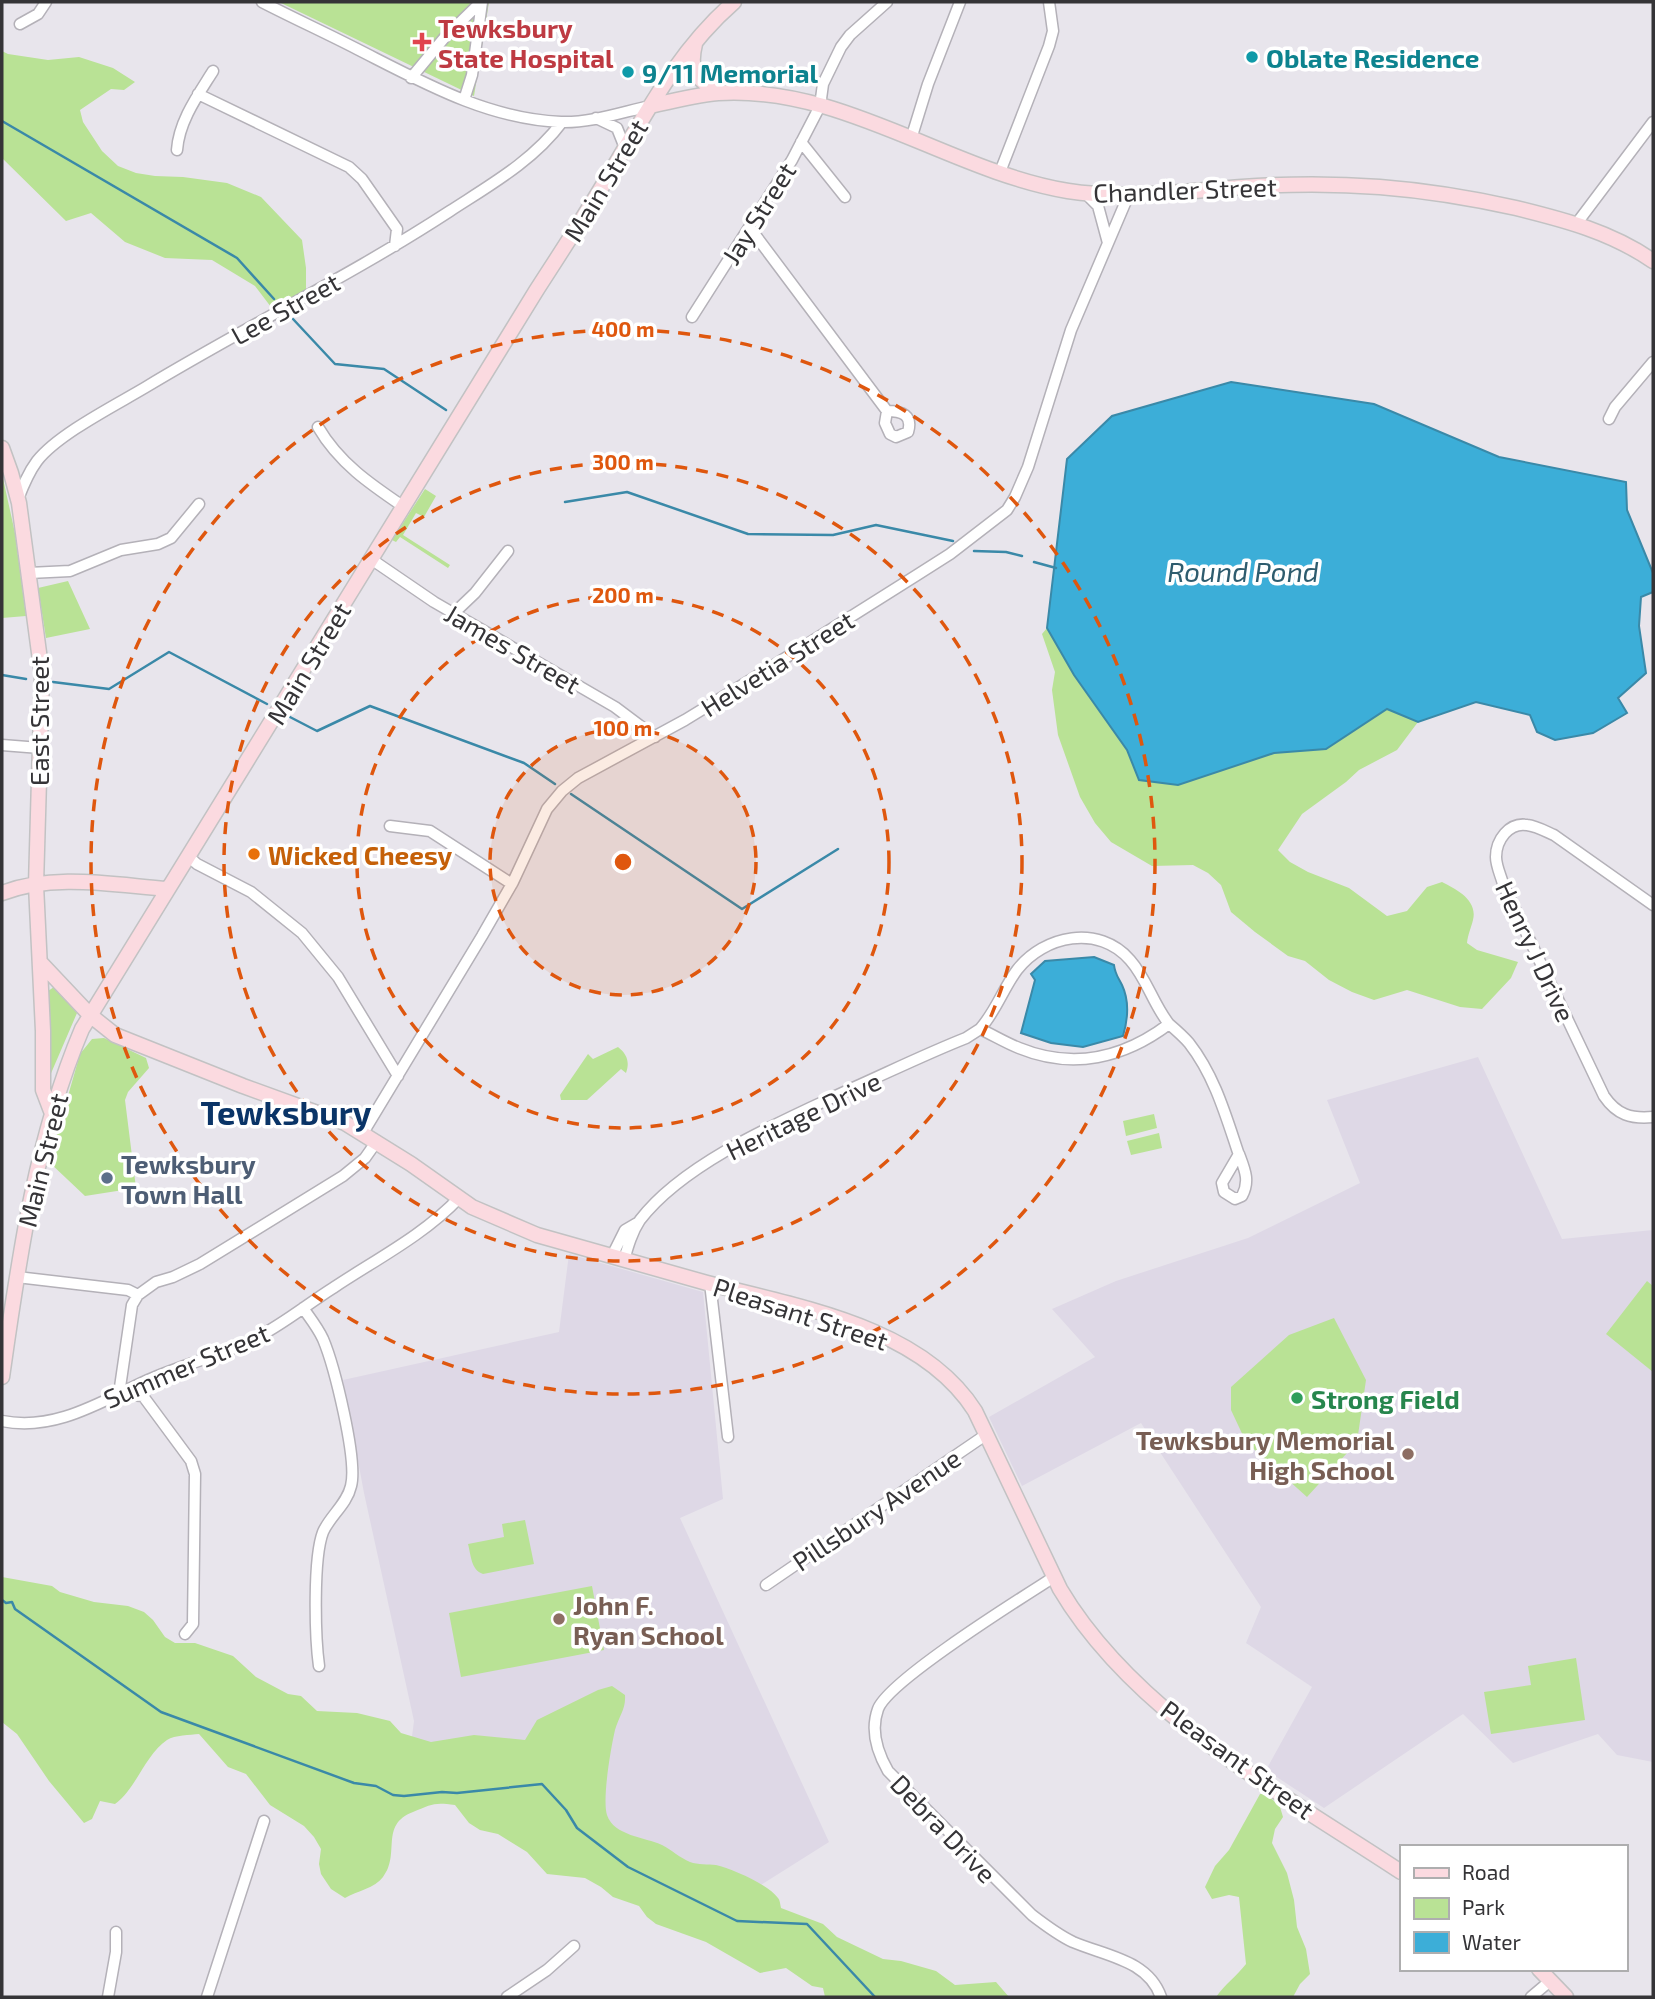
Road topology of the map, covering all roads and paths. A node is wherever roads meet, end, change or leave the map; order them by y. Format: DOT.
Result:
graph roads {
  1 [pos="46,2"];
  2 [pos="262,2"];
  3 [pos="481,2"];
  4 [pos="734,2"];
  5 [pos="887,2"];
  6 [pos="960,2"];
  7 [pos="1049,2"];
  8 [pos="20,24"];
  9 [pos="696,40"];
  10 [pos="213,72"];
  11 [pos="411,78"];
  12 [pos="719,93"];
  13 [pos="198,94"];
  14 [pos="464,100"];
  15 [pos="650,106"];
  16 [pos="820,106"];
  17 [pos="596,118"];
  18 [pos="562,122"];
  19 [pos="1653,122"];
  20 [pos="911,139"];
  21 [pos="801,142"];
  22 [pos="625,148"];
  23 [pos="177,150"];
  24 [pos="1000,172"];
  25 [pos="1085,193"];
  26 [pos="1129,194"];
  27 [pos="845,197"];
  28 [pos="1577,223"];
  29 [pos="750,229"];
  30 [pos="1108,243"];
  31 [pos="395,246"];
  32 [pos="1653,261"];
  33 [pos="692,317"];
  34 [pos="1653,362"];
  35 [pos="887,411"];
  36 [pos="1609,419"];
  37 [pos="318,427"];
  38 [pos="2,448"];
  39 [pos="18,499"];
  40 [pos="199,504"];
  41 [pos="404,507"];
  42 [pos="508,551"];
  43 [pos="371,559"];
  44 [pos="29,573"];
  45 [pos="454,613"];
  46 [pos="654,737"];
  47 [pos="2,745"];
  48 [pos="40,748"];
  49 [pos="390,826"];
  50 [pos="188,856"];
  51 [pos="512,884"];
  52 [pos="36,885"];
  53 [pos="168,889"];
  54 [pos="2,893"];
  55 [pos="1653,905"];
  56 [pos="40,962"];
  57 [pos="90,1015"];
  58 [pos="1169,1024"];
  59 [pos="980,1028"];
  60 [pos="398,1076"];
  61 [pos="51,1111"];
  62 [pos="1653,1117"];
  63 [pos="363,1133"];
  64 [pos="377,1141"];
  65 [pos="1238,1152"];
  66 [pos="459,1198"];
  67 [pos="618,1258"];
  68 [pos="17,1277"];
  69 [pos="710,1283"];
  70 [pos="138,1295"];
  71 [pos="303,1308"];
  72 [pos="2,1377"];
  73 [pos="119,1394"];
  74 [pos="2,1421"];
  75 [pos="987,1434"];
  76 [pos="727,1437"];
  77 [pos="1055,1577"];
  78 [pos="766,1585"];
  79 [pos="185,1634"];
  80 [pos="319,1666"];
  81 [pos="264,1821"];
  82 [pos="1400,1871"];
  83 [pos="116,1932"];
  84 [pos="574,1946"];
  85 [pos="1541,1971"];
  86 [pos="1550,1981"];
  87 [pos="108,1997"];
  88 [pos="207,1997"];
  89 [pos="507,1997"];
  90 [pos="1161,1997"];
  91 [pos="1531,1997"];
  92 [pos="1566,1997"];
  1 -- 8 [label="street"];
  2 -- 11 [label="street, Chandler Street"];
  3 -- 11 [label="street"];
  3 -- 14 [label="street"];
  4 -- 9 [label="main road, Main Street"];
  5 -- 16 [label="street, Jay Street"];
  6 -- 20 [label="street"];
  7 -- 24 [label="street"];
  9 -- 12 [label="main road"];
  9 -- 15 [label="main road, Main Street"];
  10 -- 13 [label="street"];
  11 -- 14 [label="street, Chandler Street"];
  12 -- 15 [label="main road, Chandler Street"];
  12 -- 16 [label="main road, Chandler Street"];
  13 -- 23 [label="street"];
  13 -- 31 [label="street"];
  14 -- 18 [label="street, Chandler Street"];
  15 -- 17 [label="street, Chandler Street"];
  15 -- 22 [label="main road, Main Street"];
  16 -- 20 [label="main road, Chandler Street"];
  16 -- 21 [label="street, Jay Street"];
  17 -- 18 [label="street, Chandler Street"];
  17 -- 22 [label="street"];
  18 -- 31 [label="street, Lee Street"];
  19 -- 28 [label="street"];
  20 -- 24 [label="main road, Chandler Street"];
  21 -- 27 [label="street"];
  21 -- 29 [label="street, Jay Street"];
  22 -- 41 [label="main road, Main Street"];
  24 -- 25 [label="main road, Chandler Street"];
  25 -- 26 [label="main road, Chandler Street"];
  25 -- 30 [label="street"];
  26 -- 28 [label="main road, Chandler Street"];
  26 -- 30 [label="street, Helvetia Street"];
  28 -- 32 [label="main road, Chandler Street"];
  29 -- 33 [label="street, Jay Street"];
  29 -- 35 [label="street"];
  30 -- 46 [label="street, Helvetia Street"];
  31 -- 39 [label="street, Lee Street"];
  34 -- 36 [label="street"];
  37 -- 41 [label="street"];
  38 -- 39 [label="main road, East Street"];
  39 -- 44 [label="main road, East Street"];
  40 -- 44 [label="street"];
  41 -- 43 [label="main road, Main Street"];
  42 -- 45 [label="street"];
  43 -- 45 [label="street, James Street"];
  43 -- 50 [label="main road, Main Street"];
  44 -- 48 [label="main road, East Street"];
  45 -- 46 [label="street, James Street"];
  46 -- 51 [label="street, Helvetia Street"];
  47 -- 48 [label="street"];
  48 -- 52 [label="main road, East Street"];
  49 -- 51 [label="street"];
  50 -- 53 [label="main road, Main Street"];
  50 -- 60 [label="street"];
  51 -- 60 [label="street, Helvetia Street"];
  52 -- 53 [label="main road"];
  52 -- 54 [label="main road"];
  52 -- 56 [label="main road, East Street"];
  53 -- 57 [label="main road, Main Street"];
  55 -- 62 [label="street, Henry J Drive"];
  56 -- 57 [label="main road, Pleasant Street"];
  56 -- 61 [label="main road, East Street"];
  57 -- 61 [label="main road, Main Street"];
  57 -- 63 [label="main road, Pleasant Street"];
  58 -- 59 [label="street"];
  58 -- 59 [label="street, Heritage Drive"];
  58 -- 65 [label="street, Heritage Drive"];
  59 -- 67 [label="street, Heritage Drive"];
  60 -- 63 [label="street, Helvetia Street"];
  61 -- 68 [label="main road, Main Street"];
  63 -- 64 [label="main road, Pleasant Street"];
  64 -- 66 [label="main road, Pleasant Street"];
  64 -- 70 [label="street"];
  66 -- 67 [label="main road, Pleasant Street"];
  66 -- 71 [label="street, Summer Street"];
  67 -- 69 [label="main road, Pleasant Street"];
  68 -- 70 [label="street"];
  68 -- 72 [label="main road, Main Street"];
  69 -- 75 [label="main road, Pleasant Street"];
  69 -- 76 [label="street"];
  70 -- 73 [label="street"];
  71 -- 73 [label="street, Summer Street"];
  71 -- 80 [label="street"];
  73 -- 74 [label="street, Summer Street"];
  73 -- 79 [label="street"];
  75 -- 77 [label="main road, Pleasant Street"];
  75 -- 78 [label="street, Pillsbury Avenue"];
  77 -- 82 [label="main road, Pleasant Street"];
  77 -- 90 [label="street, Debra Drive"];
  81 -- 88 [label="street"];
  83 -- 87 [label="street"];
  84 -- 89 [label="street"];
  85 -- 86 [label="main road"];
  86 -- 91 [label="street"];
  86 -- 92 [label="main road"];
}
